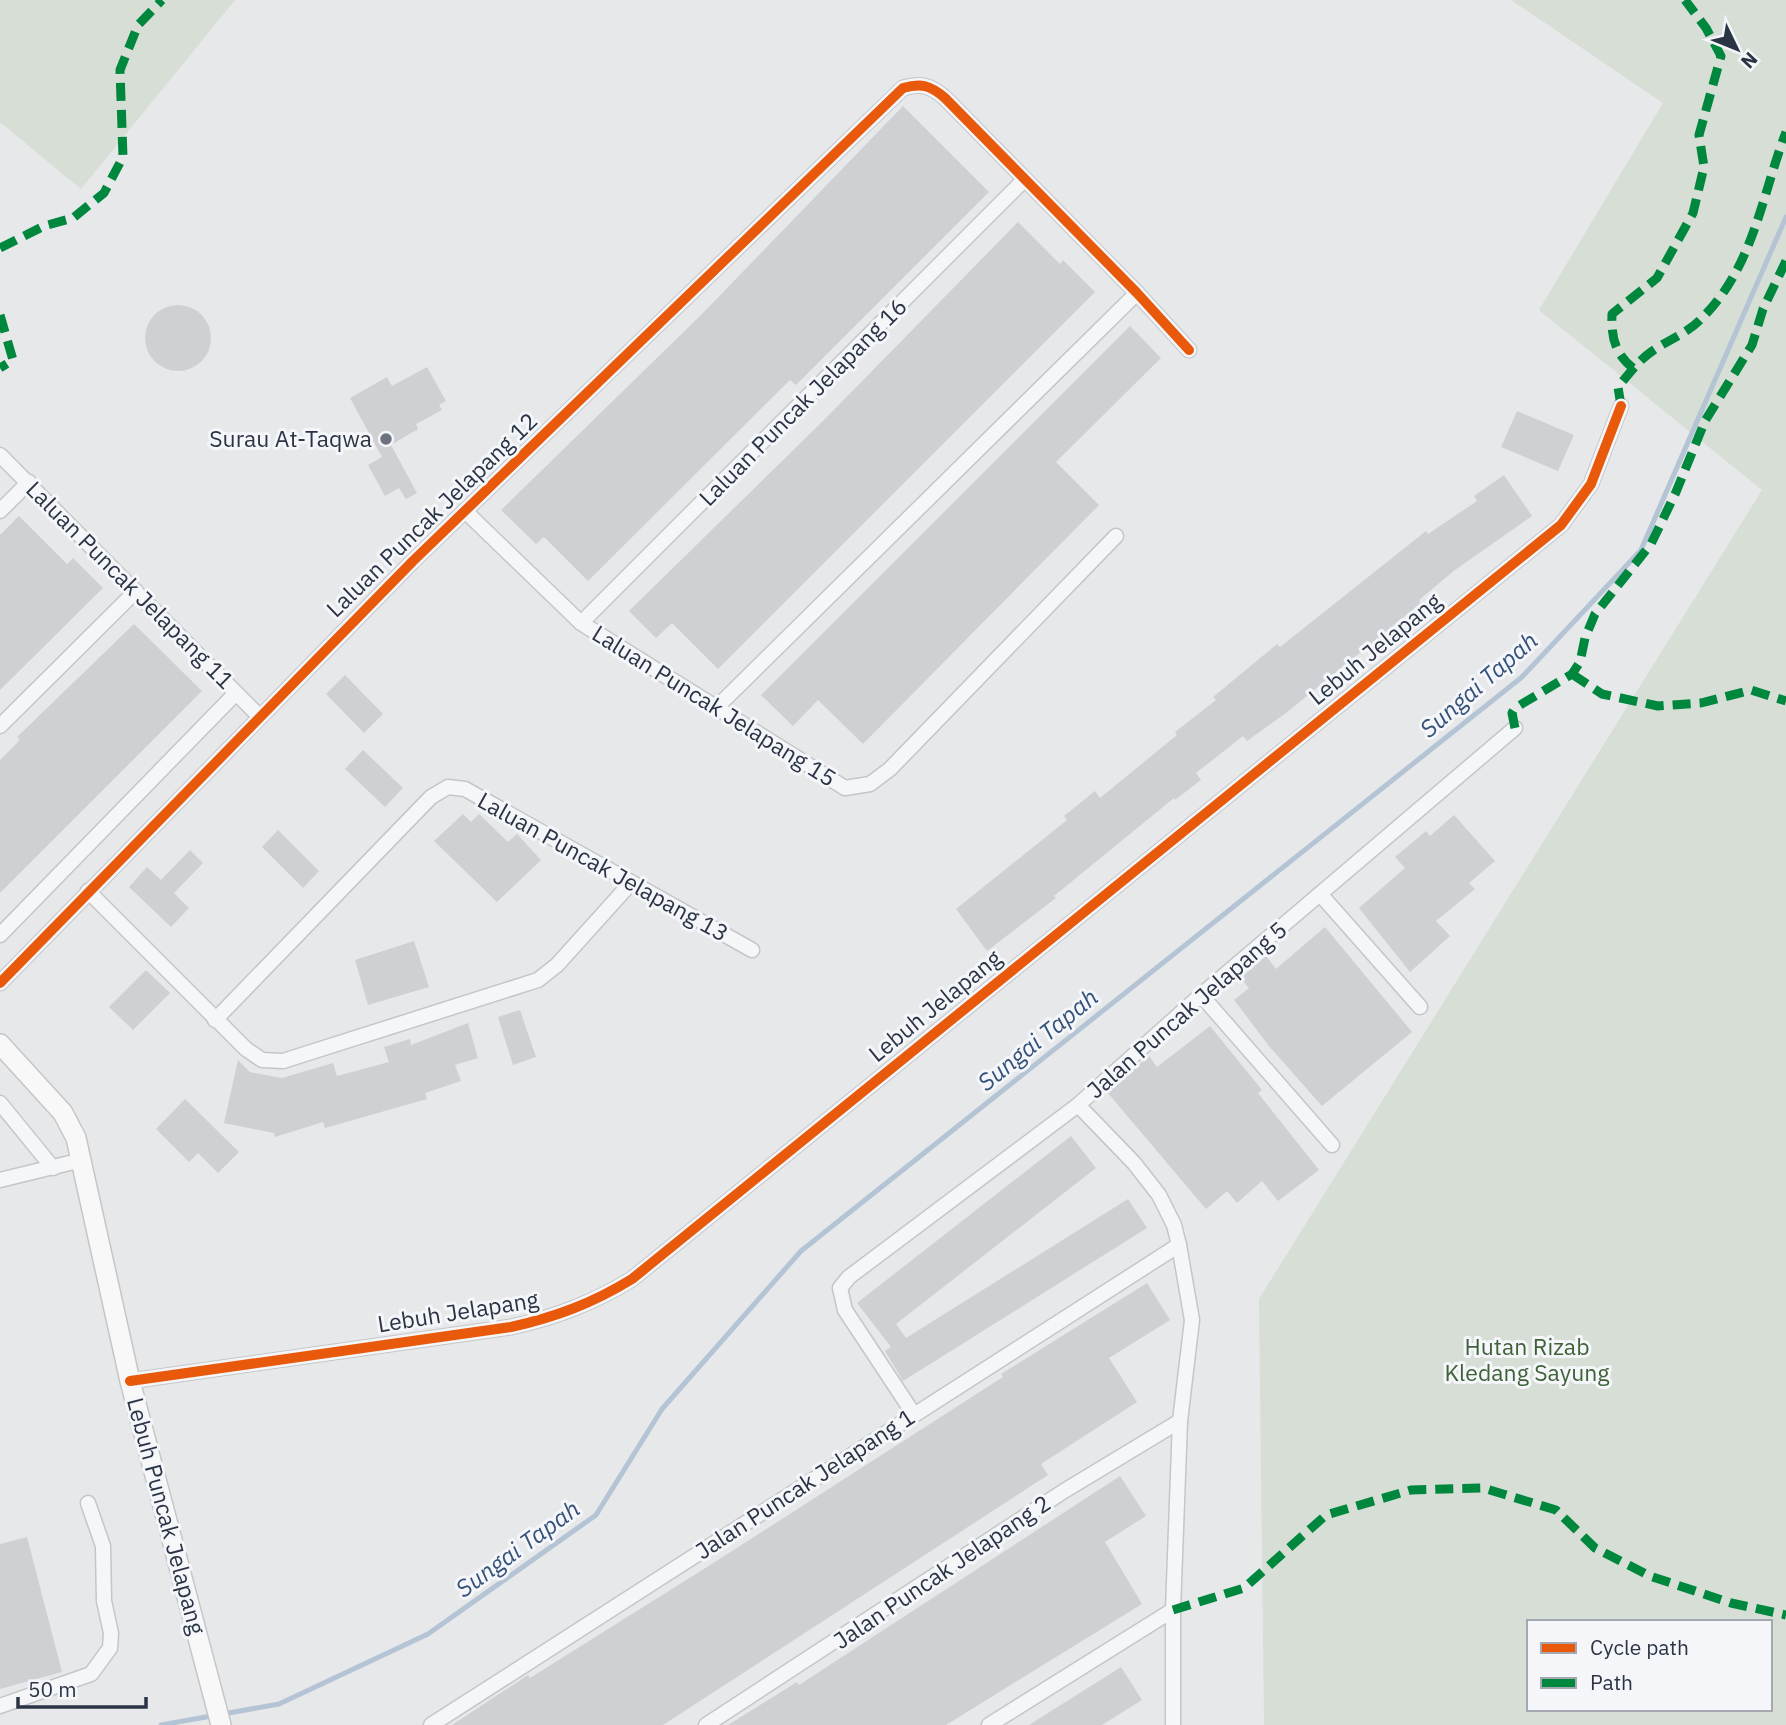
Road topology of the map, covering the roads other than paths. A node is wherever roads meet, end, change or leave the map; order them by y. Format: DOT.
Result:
graph roads {
  1 [pos="1024,180"];
  2 [pos="1137,293"];
  3 [pos="1189,350"];
  4 [pos="1621,406"];
  5 [pos="0,455"];
  6 [pos="29,482"];
  7 [pos="0,511"];
  8 [pos="465,511"];
  9 [pos="1115,536"];
  10 [pos="136,591"];
  11 [pos="582,624"];
  12 [pos="236,693"];
  13 [pos="718,706"];
  14 [pos="259,716"];
  15 [pos="0,726"];
  16 [pos="1514,729"];
  17 [pos="630,884"];
  18 [pos="88,891"];
  19 [pos="1321,895"];
  20 [pos="0,935"];
  21 [pos="752,950"];
  22 [pos="0,983"];
  23 [pos="1201,995"];
  24 [pos="1420,1007"];
  25 [pos="215,1020"];
  26 [pos="0,1044"];
  27 [pos="0,1103"];
  28 [pos="1078,1105"];
  29 [pos="1332,1145"];
  30 [pos="82,1160"];
  31 [pos="53,1168"];
  32 [pos="0,1180"];
  33 [pos="1179,1245"];
  34 [pos="130,1381"];
  35 [pos="913,1413"];
  36 [pos="1180,1422"];
  37 [pos="88,1503"];
  38 [pos="1173,1610"];
  39 [pos="0,1706"];
  40 [pos="221,1725"];
  41 [pos="431,1725"];
  42 [pos="706,1725"];
  43 [pos="989,1725"];
  44 [pos="1173,1725"];
  1 -- 2 [label="street"];
  1 -- 8 [label="street, Laluan Puncak Jelapang 12"];
  1 -- 11 [label="street, Laluan Puncak Jelapang 16"];
  2 -- 3 [label="street"];
  2 -- 13 [label="street"];
  4 -- 34 [label="street, Lebuh Jelapang"];
  5 -- 6 [label="street, Laluan Puncak Jelapang 11"];
  6 -- 7 [label="street"];
  6 -- 10 [label="street, Laluan Puncak Jelapang 11"];
  8 -- 11 [label="street, Laluan Puncak Jelapang 15"];
  8 -- 14 [label="street, Laluan Puncak Jelapang 12"];
  9 -- 13 [label="street, Laluan Puncak Jelapang 15"];
  10 -- 12 [label="street, Laluan Puncak Jelapang 11"];
  10 -- 15 [label="street"];
  11 -- 13 [label="street, Laluan Puncak Jelapang 15"];
  12 -- 14 [label="street, Laluan Puncak Jelapang 11"];
  12 -- 20 [label="street"];
  14 -- 18 [label="street, Laluan Puncak Jelapang 12"];
  16 -- 19 [label="street, Jalan Puncak Jelapang 5"];
  17 -- 21 [label="street, Laluan Puncak Jelapang 13"];
  17 -- 25 [label="street"];
  17 -- 25 [label="street, Laluan Puncak Jelapang 13"];
  18 -- 22 [label="street, Laluan Puncak Jelapang 12"];
  18 -- 25 [label="street"];
  19 -- 23 [label="street, Jalan Puncak Jelapang 5"];
  19 -- 24 [label="street"];
  23 -- 28 [label="street, Jalan Puncak Jelapang 5"];
  23 -- 29 [label="street"];
  26 -- 30 [label="street, Lebuh Puncak Jelapang"];
  27 -- 31 [label="street"];
  28 -- 33 [label="street"];
  28 -- 35 [label="street, Jalan Puncak Jelapang 5"];
  30 -- 31 [label="street"];
  30 -- 34 [label="street, Lebuh Puncak Jelapang"];
  31 -- 32 [label="street"];
  33 -- 35 [label="street, Jalan Puncak Jelapang 1"];
  33 -- 36 [label="street"];
  34 -- 40 [label="street, Lebuh Puncak Jelapang"];
  35 -- 41 [label="street, Jalan Puncak Jelapang 1"];
  36 -- 38 [label="street"];
  36 -- 42 [label="street, Jalan Puncak Jelapang 2"];
  37 -- 39 [label="street"];
  38 -- 43 [label="street"];
  38 -- 44 [label="street"];
}
